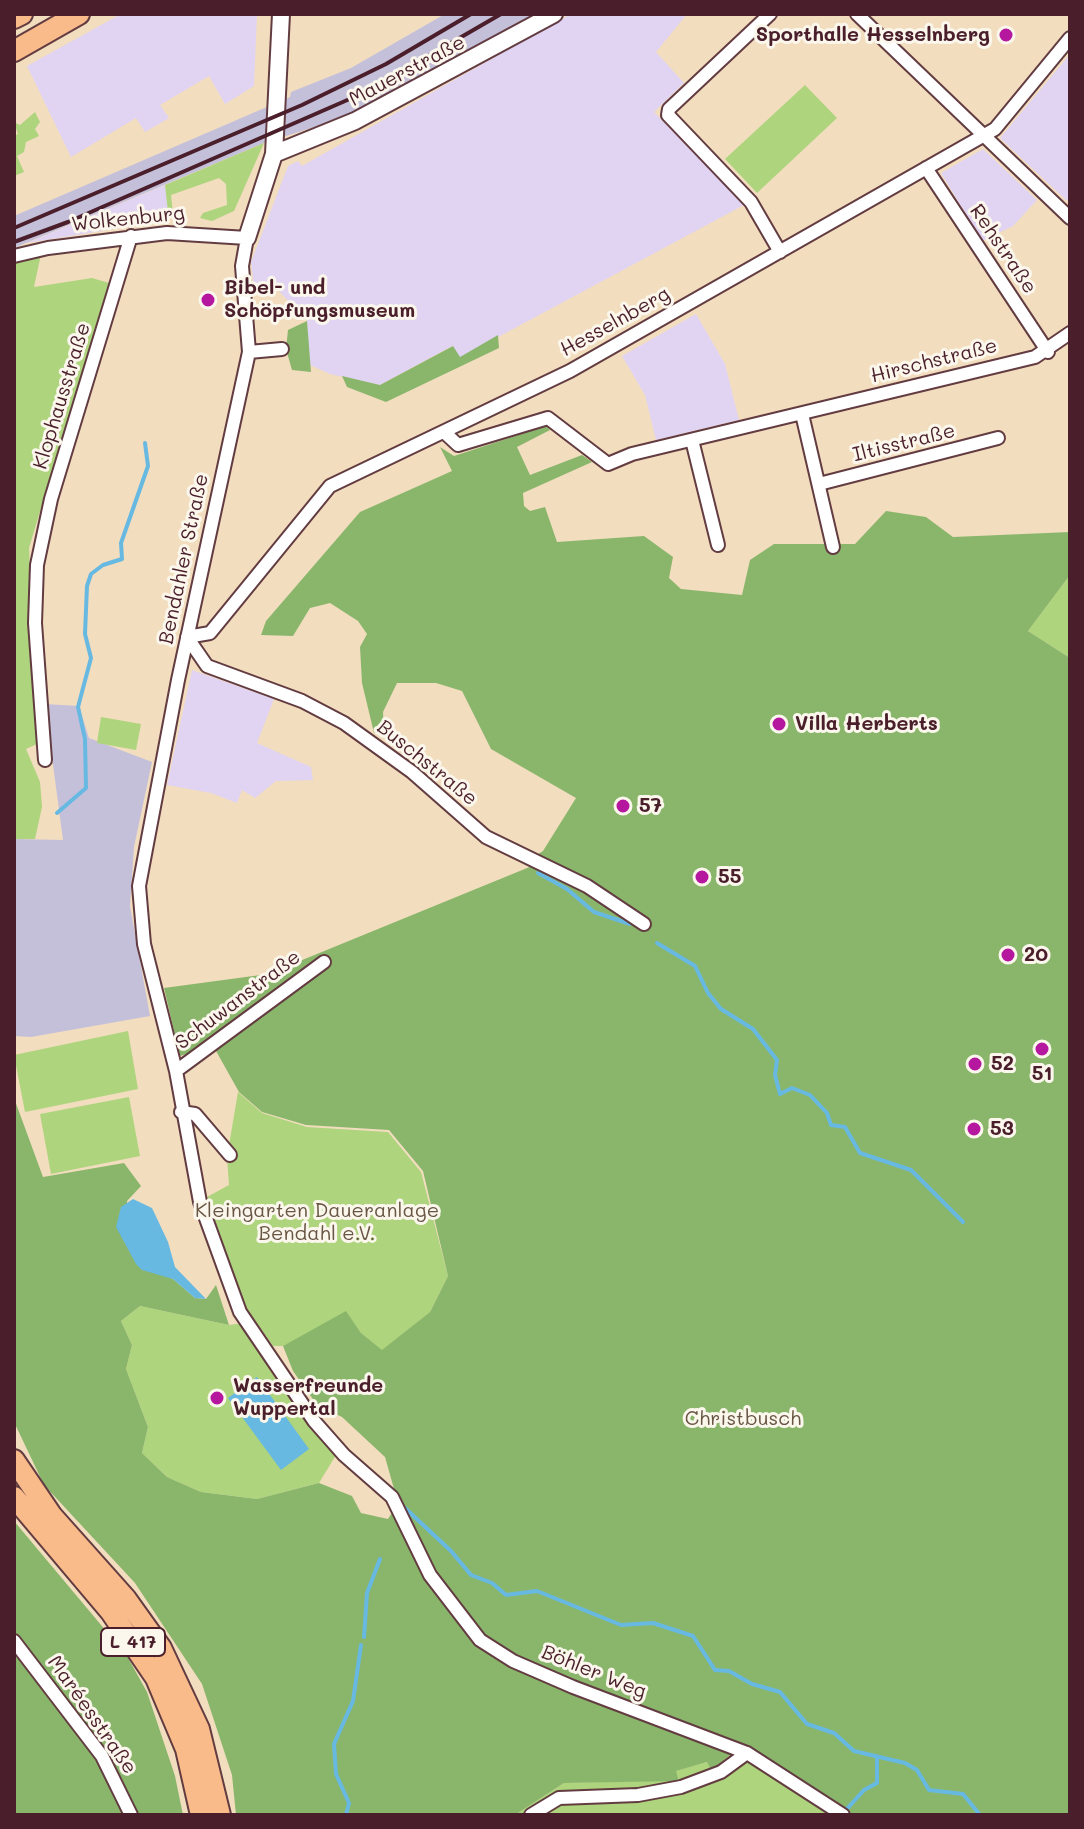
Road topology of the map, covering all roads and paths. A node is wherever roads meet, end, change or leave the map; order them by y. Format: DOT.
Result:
graph roads {
  1 [pos="22,14"];
  2 [pos="79,14"];
  3 [pos="281,14"];
  4 [pos="554,14"];
  5 [pos="770,14"];
  6 [pos="857,14"];
  7 [pos="14,18"];
  8 [pos="1070,38"];
  9 [pos="14,51"];
  10 [pos="984,136"];
  11 [pos="274,154"];
  12 [pos="926,168"];
  13 [pos="1070,218"];
  14 [pos="131,236"];
  15 [pos="247,238"];
  16 [pos="780,252"];
  17 [pos="14,256"];
  18 [pos="1070,333"];
  19 [pos="282,349"];
  20 [pos="249,352"];
  21 [pos="1048,352"];
  22 [pos="802,414"];
  23 [pos="444,432"];
  24 [pos="998,438"];
  25 [pos="692,440"];
  26 [pos="819,484"];
  27 [pos="718,545"];
  28 [pos="833,547"];
  29 [pos="187,637"];
  30 [pos="45,760"];
  31 [pos="644,924"];
  32 [pos="324,962"];
  33 [pos="176,1071"];
  34 [pos="181,1112"];
  35 [pos="230,1155"];
  36 [pos="14,1460"];
  37 [pos="14,1497"];
  38 [pos="392,1497"];
  39 [pos="14,1641"];
  40 [pos="747,1753"];
  41 [pos="131,1815"];
  42 [pos="201,1815"];
  43 [pos="220,1815"];
  44 [pos="531,1815"];
  45 [pos="843,1815"];
  1 -- 7 [label="main road"];
  2 -- 9 [label="main road"];
  3 -- 11 [label="street, Bendahler Straße"];
  4 -- 11 [label="street, Mauerstraße"];
  5 -- 16 [label="street"];
  6 -- 10 [label="street"];
  8 -- 10 [label="street, Hesselnberg"];
  10 -- 12 [label="street, Hesselnberg"];
  10 -- 13 [label="street"];
  11 -- 15 [label="street, Bendahler Straße"];
  12 -- 16 [label="street, Hesselnberg"];
  12 -- 21 [label="street, Rehstraße"];
  14 -- 15 [label="street, Wolkenburg"];
  14 -- 17 [label="street, Wolkenburg"];
  14 -- 30 [label="street, Klophausstraße"];
  15 -- 20 [label="street, Bendahler Straße"];
  16 -- 23 [label="street, Hesselnberg"];
  18 -- 21 [label="street, Hirschstraße"];
  19 -- 20 [label="street"];
  20 -- 29 [label="street, Bendahler Straße"];
  21 -- 22 [label="street, Hirschstraße"];
  22 -- 25 [label="street, Hirschstraße"];
  22 -- 26 [label="street"];
  23 -- 25 [label="street, Hirschstraße"];
  23 -- 29 [label="street, Hesselnberg"];
  24 -- 26 [label="street, Iltisstraße"];
  25 -- 27 [label="street"];
  26 -- 28 [label="street"];
  29 -- 31 [label="street, Buschstraße"];
  29 -- 33 [label="street, Bendahler Straße"];
  32 -- 33 [label="street, Schuwanstraße"];
  33 -- 34 [label="street, Bendahler Straße"];
  34 -- 35 [label="street"];
  34 -- 38 [label="street, Bendahler Straße"];
  36 -- 43 [label="main road, L 417"];
  37 -- 42 [label="main road, L 417"];
  38 -- 40 [label="street, Böhler Weg"];
  39 -- 41 [label="street, Maréesstraße"];
  40 -- 44 [label="street"];
  40 -- 45 [label="street, Böhler Weg"];
}
